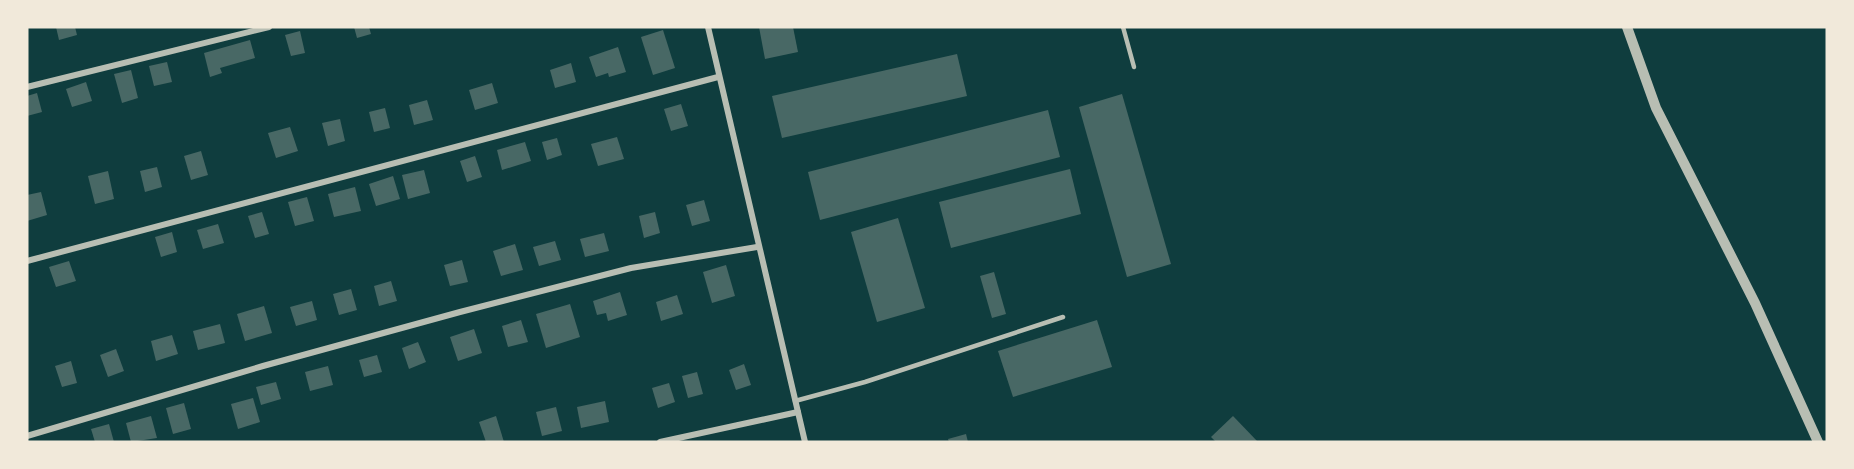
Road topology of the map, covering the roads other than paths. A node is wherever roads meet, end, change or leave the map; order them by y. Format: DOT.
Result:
graph roads {
  1 [pos="269,27"];
  2 [pos="708,27"];
  3 [pos="1123,27"];
  4 [pos="1627,27"];
  5 [pos="1134,67"];
  6 [pos="718,77"];
  7 [pos="27,87"];
  8 [pos="757,247"];
  9 [pos="27,261"];
  10 [pos="1063,317"];
  11 [pos="795,401"];
  12 [pos="798,412"];
  13 [pos="27,436"];
  14 [pos="660,442"];
  15 [pos="805,442"];
  16 [pos="1818,442"];
  1 -- 7 [label="street"];
  2 -- 6 [label="street"];
  3 -- 5 [label="lane"];
  4 -- 16 [label="street"];
  6 -- 8 [label="street"];
  6 -- 9 [label="street"];
  8 -- 11 [label="street"];
  8 -- 13 [label="street"];
  10 -- 11 [label="lane"];
  11 -- 12 [label="street"];
  12 -- 14 [label="street"];
  12 -- 15 [label="street"];
}
